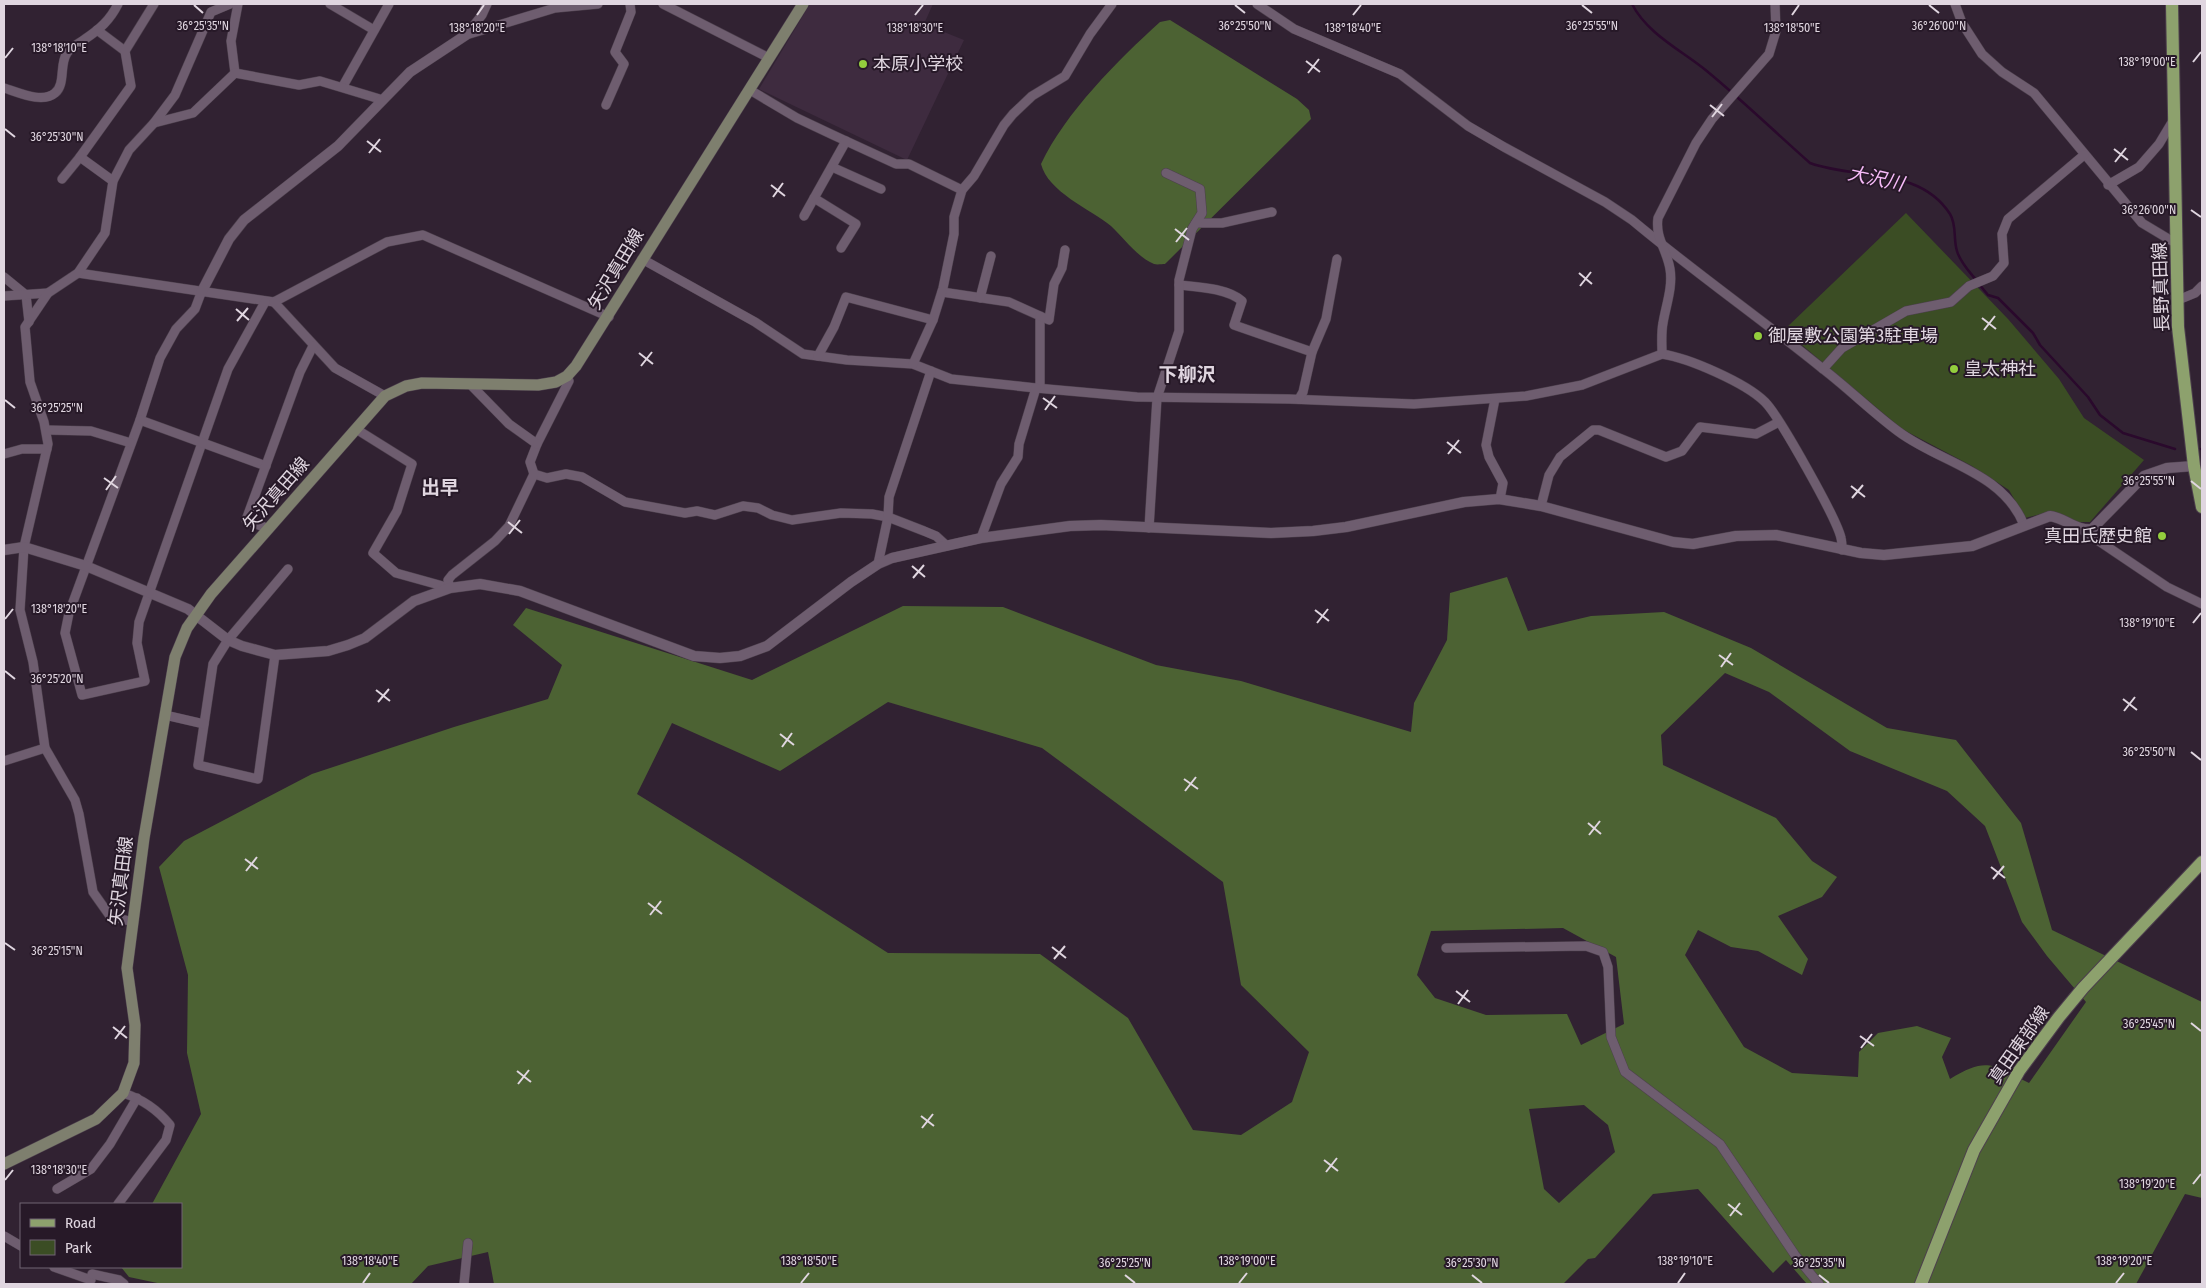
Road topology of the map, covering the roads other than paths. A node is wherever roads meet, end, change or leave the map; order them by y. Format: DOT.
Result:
graph roads {
  1 [pos="118,4"];
  2 [pos="154,4"];
  3 [pos="230,4"];
  4 [pos="238,4"];
  5 [pos="330,4"];
  6 [pos="390,4"];
  7 [pos="487,4"];
  8 [pos="598,4"];
  9 [pos="630,4"];
  10 [pos="663,4"];
  11 [pos="803,4"];
  12 [pos="1112,4"];
  13 [pos="1257,4"];
  14 [pos="1775,4"];
  15 [pos="1955,4"];
  16 [pos="2172,4"];
  17 [pos="97,30"];
  18 [pos="374,30"];
  19 [pos="466,35"];
  20 [pos="125,51"];
  21 [pos="767,57"];
  22 [pos="235,73"];
  23 [pos="343,86"];
  24 [pos="4,88"];
  25 [pos="750,90"];
  26 [pos="384,100"];
  27 [pos="606,105"];
  28 [pos="2174,119"];
  29 [pos="154,124"];
  30 [pos="846,141"];
  31 [pos="2084,155"];
  32 [pos="80,157"];
  33 [pos="832,167"];
  34 [pos="1166,173"];
  35 [pos="62,179"];
  36 [pos="113,181"];
  37 [pos="2108,185"];
  38 [pos="881,190"];
  39 [pos="962,190"];
  40 [pos="814,198"];
  41 [pos="1272,212"];
  42 [pos="804,216"];
  43 [pos="1196,223"];
  44 [pos="1659,243"];
  45 [pos="2177,244"];
  46 [pos="841,248"];
  47 [pos="1066,250"];
  48 [pos="991,256"];
  49 [pos="642,259"];
  50 [pos="1337,259"];
  51 [pos="78,273"];
  52 [pos="4,277"];
  53 [pos="1179,285"];
  54 [pos="2202,286"];
  55 [pos="942,292"];
  56 [pos="48,293"];
  57 [pos="201,293"];
  58 [pos="26,295"];
  59 [pos="4,296"];
  60 [pos="980,298"];
  61 [pos="2178,300"];
  62 [pos="269,302"];
  63 [pos="1040,316"];
  64 [pos="609,317"];
  65 [pos="933,320"];
  66 [pos="29,322"];
  67 [pos="313,346"];
  68 [pos="1312,352"];
  69 [pos="1662,354"];
  70 [pos="818,356"];
  71 [pos="914,364"];
  72 [pos="1823,369"];
  73 [pos="931,371"];
  74 [pos="567,376"];
  75 [pos="470,384"];
  76 [pos="1038,388"];
  77 [pos="385,396"];
  78 [pos="1157,398"];
  79 [pos="1299,399"];
  80 [pos="1496,399"];
  81 [pos="140,420"];
  82 [pos="1779,422"];
  83 [pos="356,429"];
  84 [pos="47,430"];
  85 [pos="131,443"];
  86 [pos="202,444"];
  87 [pos="537,444"];
  88 [pos="47,449"];
  89 [pos="4,454"];
  90 [pos="266,466"];
  91 [pos="2194,466"];
  92 [pos="534,474"];
  93 [pos="1500,499"];
  94 [pos="1540,506"];
  95 [pos="2202,507"];
  96 [pos="888,517"];
  97 [pos="2024,525"];
  98 [pos="269,528"];
  99 [pos="1149,528"];
  100 [pos="2081,529"];
  101 [pos="981,538"];
  102 [pos="947,546"];
  103 [pos="24,547"];
  104 [pos="4,550"];
  105 [pos="1842,550"];
  106 [pos="878,564"];
  107 [pos="86,566"];
  108 [pos="288,569"];
  109 [pos="450,588"];
  110 [pos="149,593"];
  111 [pos="2202,604"];
  112 [pos="196,614"];
  113 [pos="228,640"];
  114 [pos="275,655"];
  115 [pos="165,715"];
  116 [pos="204,724"];
  117 [pos="45,748"];
  118 [pos="4,761"];
  119 [pos="2202,862"];
  120 [pos="133,922"];
  121 [pos="1446,948"];
  122 [pos="123,1094"];
  123 [pos="137,1098"];
  124 [pos="4,1164"];
  125 [pos="57,1189"];
  126 [pos="119,1203"];
  127 [pos="4,1236"];
  128 [pos="468,1243"];
  129 [pos="20,1245"];
  130 [pos="58,1268"];
  131 [pos="92,1276"];
  132 [pos="124,1284"];
  133 [pos="464,1284"];
  134 [pos="1819,1284"];
  135 [pos="1921,1284"];
  1 -- 17 [label="street"];
  2 -- 20 [label="street"];
  3 -- 29 [label="street"];
  4 -- 22 [label="street"];
  5 -- 18 [label="street"];
  6 -- 18 [label="street"];
  7 -- 19 [label="street"];
  8 -- 19 [label="street"];
  9 -- 27 [label="street"];
  10 -- 21 [label="street"];
  11 -- 21 [label="main road, 矢沢真田線"];
  12 -- 39 [label="street"];
  13 -- 44 [label="street"];
  14 -- 44 [label="street"];
  15 -- 31 [label="street"];
  16 -- 28 [label="main road, 長野真田線"];
  17 -- 20 [label="street"];
  17 -- 24 [label="street"];
  18 -- 23 [label="street"];
  19 -- 26 [label="street"];
  20 -- 32 [label="street"];
  21 -- 25 [label="main road, 矢沢真田線"];
  22 -- 23 [label="street"];
  22 -- 29 [label="street"];
  23 -- 26 [label="street"];
  25 -- 30 [label="street"];
  25 -- 49 [label="main road, 矢沢真田線"];
  26 -- 57 [label="street"];
  28 -- 37 [label="street"];
  28 -- 45 [label="main road, 長野真田線"];
  29 -- 36 [label="street"];
  30 -- 33 [label="street"];
  30 -- 39 [label="street"];
  31 -- 37 [label="street"];
  31 -- 72 [label="street"];
  32 -- 35 [label="street"];
  32 -- 36 [label="street"];
  33 -- 38 [label="street"];
  33 -- 40 [label="street"];
  34 -- 43 [label="street"];
  36 -- 51 [label="street"];
  37 -- 45 [label="street"];
  39 -- 55 [label="street"];
  40 -- 42 [label="street"];
  40 -- 46 [label="street"];
  41 -- 43 [label="street"];
  43 -- 53 [label="street"];
  44 -- 69 [label="street"];
  44 -- 72 [label="street"];
  45 -- 61 [label="main road, 長野真田線"];
  47 -- 63 [label="street"];
  48 -- 60 [label="street"];
  49 -- 64 [label="main road, 矢沢真田線"];
  49 -- 70 [label="street"];
  50 -- 68 [label="street"];
  51 -- 56 [label="street"];
  51 -- 57 [label="street"];
  52 -- 58 [label="street"];
  53 -- 68 [label="street"];
  53 -- 78 [label="street"];
  54 -- 61 [label="street"];
  55 -- 60 [label="street"];
  55 -- 65 [label="street"];
  56 -- 58 [label="street"];
  56 -- 66 [label="street"];
  57 -- 62 [label="street"];
  57 -- 81 [label="street"];
  58 -- 59 [label="street"];
  58 -- 66 [label="street"];
  60 -- 63 [label="street"];
  61 -- 91 [label="main road, 長野真田線"];
  62 -- 64 [label="street"];
  62 -- 67 [label="street"];
  62 -- 86 [label="street"];
  63 -- 76 [label="street"];
  64 -- 74 [label="main road, 矢沢真田線"];
  65 -- 70 [label="street"];
  65 -- 71 [label="street"];
  66 -- 84 [label="street"];
  67 -- 77 [label="street"];
  67 -- 90 [label="street"];
  68 -- 79 [label="street"];
  69 -- 80 [label="street"];
  69 -- 82 [label="street"];
  70 -- 71 [label="street"];
  71 -- 73 [label="street"];
  72 -- 97 [label="street"];
  73 -- 76 [label="street"];
  73 -- 96 [label="street"];
  74 -- 75 [label="main road, 矢沢真田線"];
  74 -- 87 [label="street"];
  75 -- 77 [label="main road, 矢沢真田線"];
  75 -- 87 [label="street"];
  76 -- 78 [label="street"];
  76 -- 101 [label="street"];
  77 -- 83 [label="main road, 矢沢真田線"];
  78 -- 79 [label="street"];
  78 -- 99 [label="street"];
  79 -- 80 [label="street"];
  80 -- 93 [label="street"];
  81 -- 85 [label="street"];
  81 -- 86 [label="street"];
  82 -- 94 [label="street"];
  82 -- 105 [label="street"];
  83 -- 98 [label="main road, 矢沢真田線"];
  83 -- 109 [label="street"];
  84 -- 85 [label="street"];
  84 -- 88 [label="street"];
  85 -- 107 [label="street"];
  86 -- 90 [label="street"];
  86 -- 110 [label="street"];
  87 -- 92 [label="street"];
  88 -- 89 [label="street"];
  88 -- 103 [label="street"];
  90 -- 98 [label="street"];
  91 -- 95 [label="main road, 長野真田線"];
  91 -- 100 [label="street"];
  92 -- 96 [label="street"];
  92 -- 109 [label="street"];
  93 -- 94 [label="street"];
  93 -- 99 [label="street"];
  94 -- 105 [label="street"];
  96 -- 102 [label="street"];
  96 -- 106 [label="street"];
  97 -- 100 [label="street"];
  97 -- 105 [label="street"];
  98 -- 112 [label="main road, 矢沢真田線"];
  99 -- 101 [label="street"];
  100 -- 111 [label="street"];
  101 -- 102 [label="street"];
  102 -- 106 [label="street"];
  103 -- 104 [label="street"];
  103 -- 107 [label="street"];
  103 -- 117 [label="street"];
  106 -- 109 [label="street"];
  107 -- 110 [label="street"];
  107 -- 110 [label="street"];
  108 -- 113 [label="street"];
  109 -- 114 [label="street"];
  110 -- 112 [label="street"];
  112 -- 113 [label="street"];
  112 -- 115 [label="main road, 矢沢真田線"];
  113 -- 114 [label="street"];
  113 -- 116 [label="street"];
  114 -- 116 [label="street"];
  115 -- 116 [label="street"];
  115 -- 120 [label="main road, 矢沢真田線"];
  117 -- 118 [label="street"];
  117 -- 120 [label="street"];
  119 -- 135 [label="main road, 真田東部線"];
  120 -- 122 [label="main road, 矢沢真田線"];
  121 -- 134 [label="street"];
  122 -- 123 [label="street"];
  122 -- 124 [label="main road, 矢沢真田線"];
  123 -- 125 [label="street"];
  123 -- 126 [label="street"];
  127 -- 129 [label="street"];
  128 -- 133 [label="street"];
  130 -- 131 [label="street"];
  131 -- 132 [label="street"];
}
